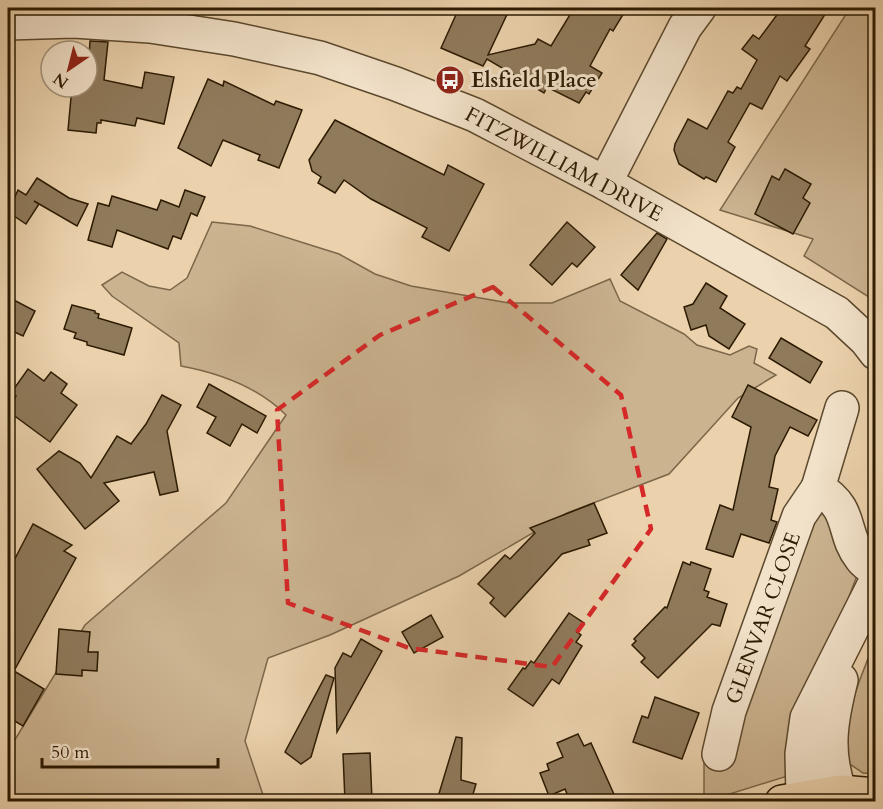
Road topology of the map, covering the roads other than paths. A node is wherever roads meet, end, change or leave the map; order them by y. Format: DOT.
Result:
graph roads {
  1 [pos="699,8"];
  2 [pos="74,14"];
  3 [pos="8,23"];
  4 [pos="605,183"];
  5 [pos="876,353"];
  6 [pos="842,408"];
  7 [pos="818,488"];
  8 [pos="876,571"];
  9 [pos="876,581"];
  10 [pos="857,620"];
  11 [pos="719,754"];
  12 [pos="840,792"];
  13 [pos="876,795"];
  14 [pos="793,799"];
  1 -- 4 [label="street"];
  2 -- 3 [label="street, FITZWILLIAM DRIVE"];
  2 -- 4 [label="street, FITZWILLIAM DRIVE"];
  4 -- 5 [label="street, FITZWILLIAM DRIVE"];
  6 -- 7 [label="street, GLENVAR CLOSE"];
  7 -- 8 [label="street"];
  7 -- 11 [label="street, GLENVAR CLOSE"];
  9 -- 10 [label="street"];
  10 -- 12 [label="street"];
  10 -- 14 [label="street"];
  12 -- 13 [label="main road"];
  12 -- 14 [label="main road"];
}
